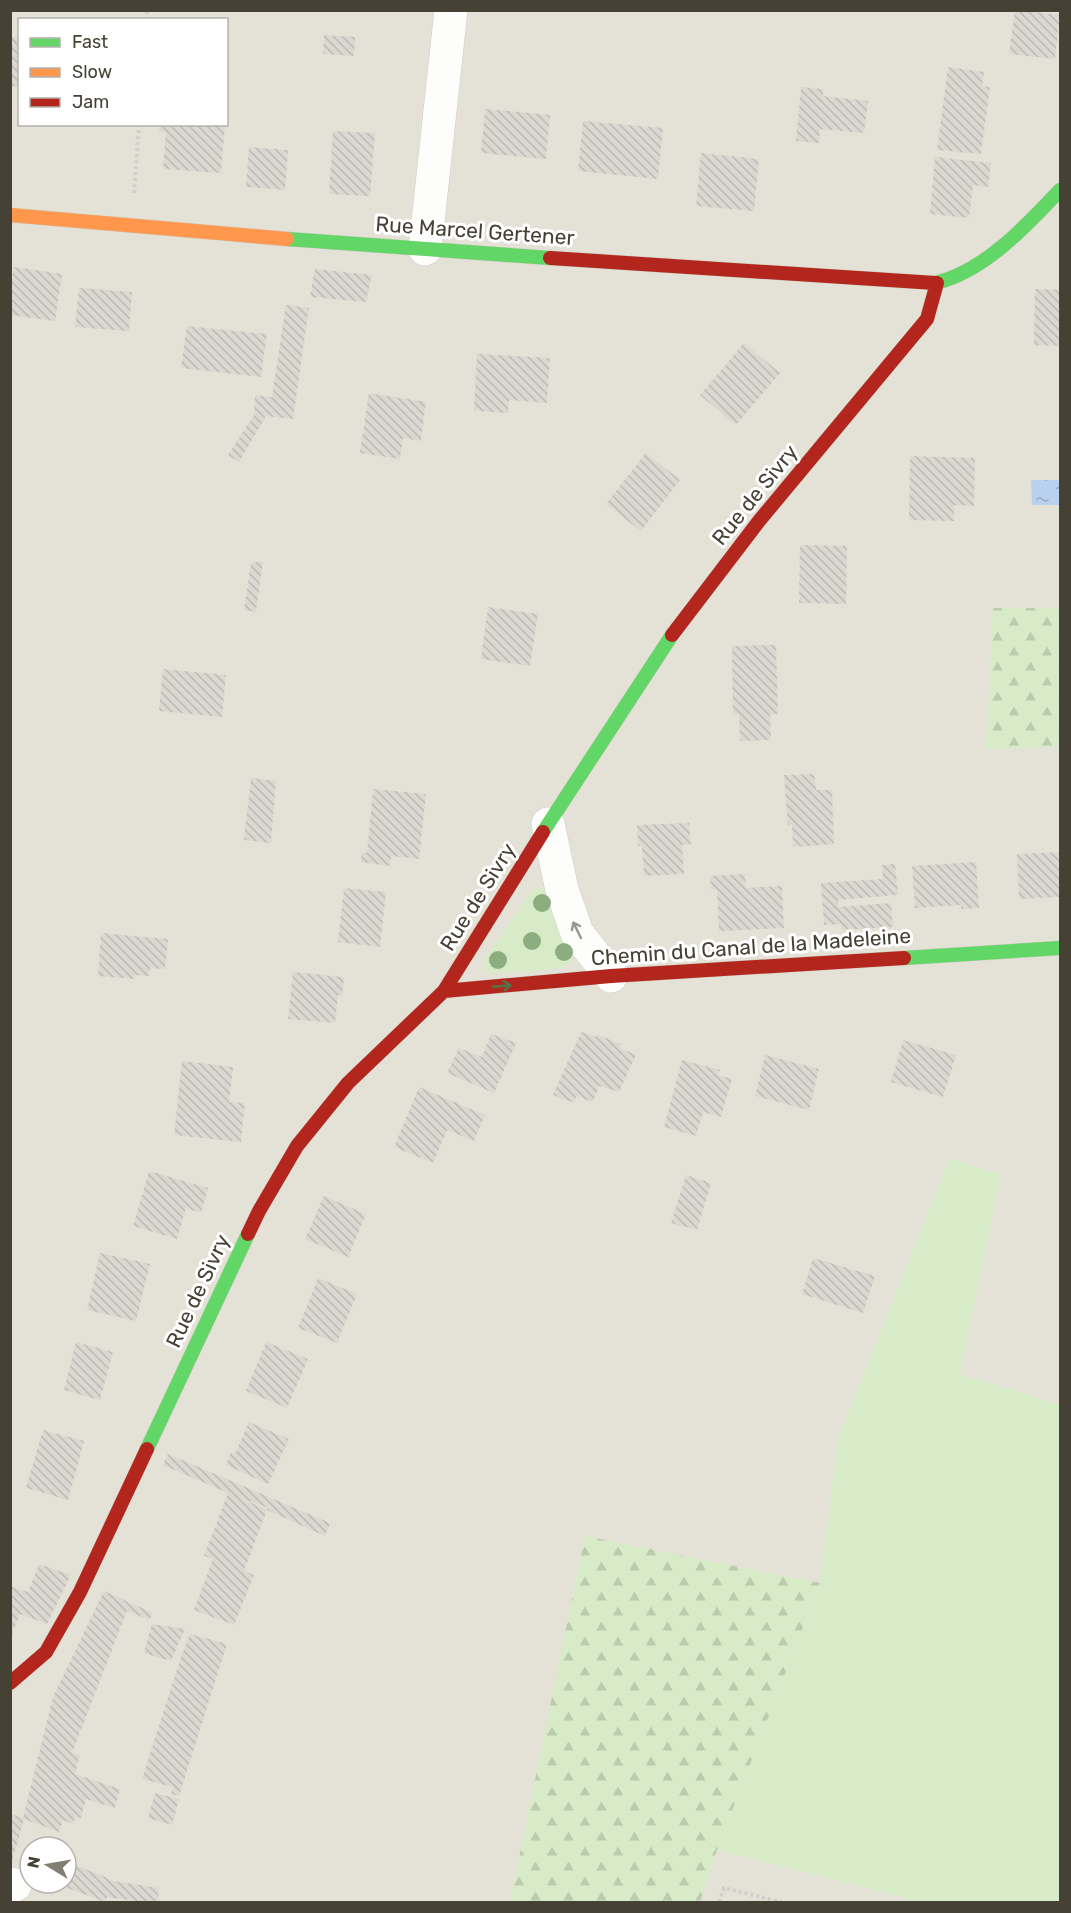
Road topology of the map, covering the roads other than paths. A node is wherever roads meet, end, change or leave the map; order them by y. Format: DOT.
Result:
graph roads {
  1 [pos="451,10"];
  2 [pos="1060,190"];
  3 [pos="10,215"];
  4 [pos="425,249"];
  5 [pos="937,283"];
  6 [pos="548,824"];
  7 [pos="1060,948"];
  8 [pos="611,976"];
  9 [pos="444,991"];
  10 [pos="13,1678"];
  1 -- 4 [label="street"];
  2 -- 5 [label="street"];
  3 -- 4 [label="street, Rue Marcel Gertener"];
  4 -- 5 [label="street, Rue Marcel Gertener"];
  5 -- 6 [label="street, Rue de Sivry"];
  8 -- 6 [label="street, one-way"];
  6 -- 9 [label="street, Rue de Sivry"];
  7 -- 8 [label="street, Chemin du Canal de la Madeleine"];
  9 -- 8 [label="street, Chemin du Canal de la Madeleine, one-way"];
  9 -- 10 [label="street, Rue de Sivry"];
}
